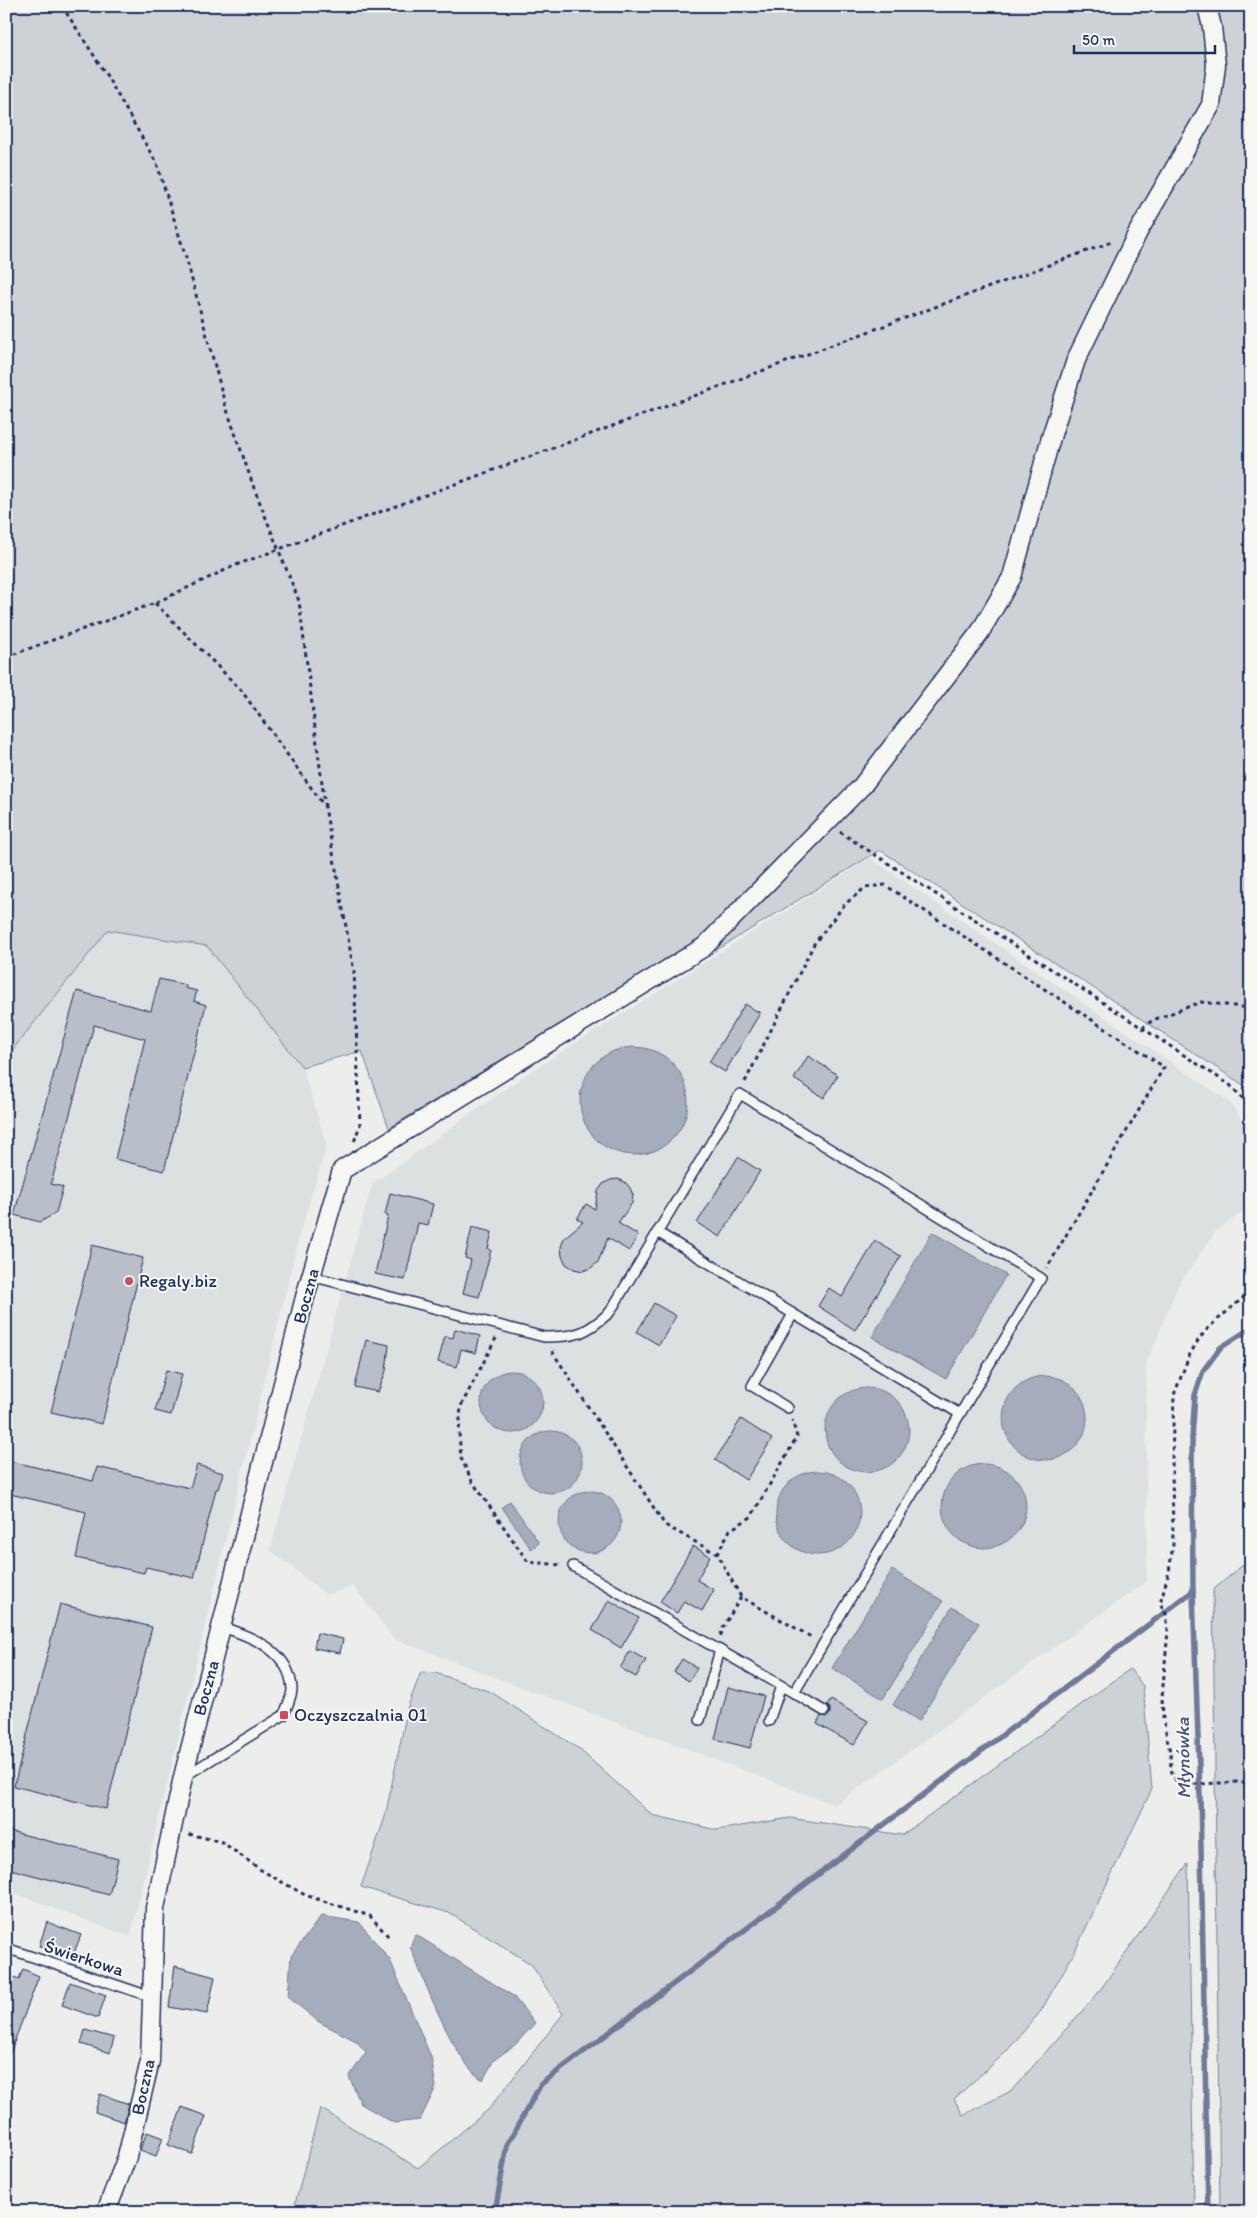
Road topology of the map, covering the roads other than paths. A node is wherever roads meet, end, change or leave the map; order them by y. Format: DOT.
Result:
graph roads {
  1 [pos="1207,6"];
  2 [pos="657,1232"];
  3 [pos="312,1276"];
  4 [pos="793,1314"];
  5 [pos="788,1408"];
  6 [pos="960,1414"];
  7 [pos="573,1566"];
  8 [pos="222,1627"];
  9 [pos="720,1650"];
  10 [pos="781,1686"];
  11 [pos="794,1693"];
  12 [pos="824,1712"];
  13 [pos="700,1720"];
  14 [pos="769,1721"];
  15 [pos="183,1777"];
  16 [pos="6,1948"];
  17 [pos="152,1997"];
  18 [pos="106,2212"];
  1 -- 3 [label="street, Boczna"];
  2 -- 3 [label="lane"];
  2 -- 4 [label="lane"];
  2 -- 6 [label="lane"];
  3 -- 8 [label="street, Boczna"];
  4 -- 5 [label="lane"];
  4 -- 6 [label="lane"];
  6 -- 11 [label="lane"];
  7 -- 9 [label="lane"];
  8 -- 15 [label="street, Boczna"];
  8 -- 15 [label="lane"];
  9 -- 10 [label="lane"];
  9 -- 13 [label="lane"];
  10 -- 11 [label="lane"];
  10 -- 14 [label="lane"];
  11 -- 12 [label="lane"];
  15 -- 17 [label="street, Boczna"];
  16 -- 17 [label="lane, Świerkowa"];
  17 -- 18 [label="street, Boczna"];
}
